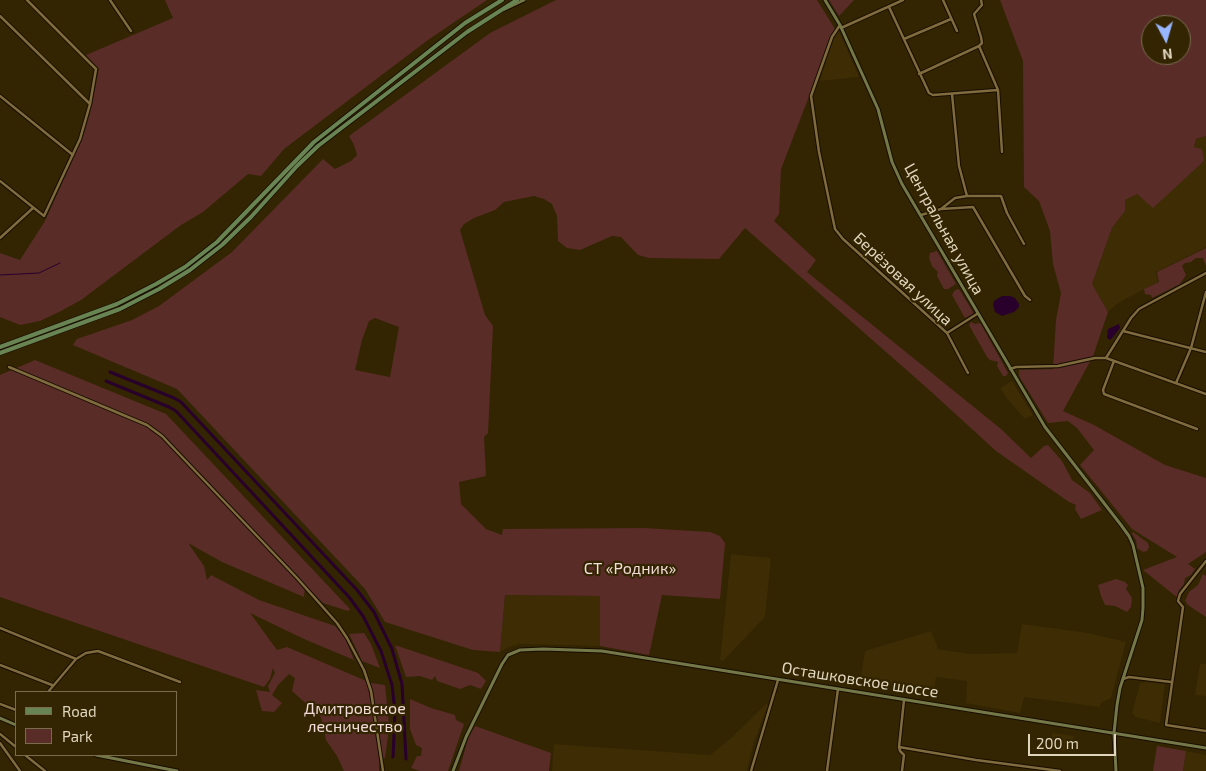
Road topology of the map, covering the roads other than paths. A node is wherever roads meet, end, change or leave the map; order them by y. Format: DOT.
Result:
graph roads {
  1 [pos="27,0"];
  2 [pos="110,0"];
  3 [pos="502,0"];
  4 [pos="517,0"];
  5 [pos="524,0"];
  6 [pos="826,0"];
  7 [pos="903,0"];
  8 [pos="943,0"];
  9 [pos="981,0"];
  10 [pos="889,6"];
  11 [pos="0,16"];
  12 [pos="487,18"];
  13 [pos="951,19"];
  14 [pos="841,27"];
  15 [pos="131,31"];
  16 [pos="957,31"];
  17 [pos="904,39"];
  18 [pos="979,46"];
  19 [pos="919,74"];
  20 [pos="998,90"];
  21 [pos="952,94"];
  22 [pos="0,96"];
  23 [pos="90,104"];
  24 [pos="1002,152"];
  25 [pos="73,155"];
  26 [pos="0,181"];
  27 [pos="967,196"];
  28 [pos="33,208"];
  29 [pos="941,209"];
  30 [pos="920,216"];
  31 [pos="0,238"];
  32 [pos="1024,244"];
  33 [pos="1206,272"];
  34 [pos="1206,292"];
  35 [pos="1030,300"];
  36 [pos="977,314"];
  37 [pos="1123,330"];
  38 [pos="947,333"];
  39 [pos="0,347"];
  40 [pos="1191,348"];
  41 [pos="0,352"];
  42 [pos="1206,352"];
  43 [pos="1106,358"];
  44 [pos="1114,361"];
  45 [pos="9,368"];
  46 [pos="1010,369"];
  47 [pos="968,373"];
  48 [pos="1176,383"];
  49 [pos="1206,394"];
  50 [pos="1196,429"];
  51 [pos="1206,561"];
  52 [pos="0,628"];
  53 [pos="76,659"];
  54 [pos="0,665"];
  55 [pos="1125,672"];
  56 [pos="1129,677"];
  57 [pos="1123,679"];
  58 [pos="778,680"];
  59 [pos="180,682"];
  60 [pos="1171,682"];
  61 [pos="52,685"];
  62 [pos="838,690"];
  63 [pos="49,691"];
  64 [pos="904,700"];
  65 [pos="0,704"];
  66 [pos="15,710"];
  67 [pos="0,718"];
  68 [pos="15,725"];
  69 [pos="1206,731"];
  70 [pos="1114,733"];
  71 [pos="0,734"];
  72 [pos="0,743"];
  73 [pos="15,746"];
  74 [pos="899,747"];
  75 [pos="1206,748"];
  76 [pos="26,756"];
  77 [pos="101,756"];
  78 [pos="20,771"];
  79 [pos="45,771"];
  80 [pos="176,771"];
  81 [pos="383,771"];
  82 [pos="453,771"];
  83 [pos="751,771"];
  84 [pos="827,771"];
  85 [pos="902,771"];
  86 [pos="1060,771"];
  87 [pos="1116,771"];
  1 -- 23 [label="street"];
  2 -- 15 [label="street"];
  3 -- 39 [label="main road"];
  4 -- 12 [label="main road"];
  5 -- 12 [label="main road"];
  6 -- 14 [label="main road, Центральная улица"];
  7 -- 10 [label="street"];
  8 -- 13 [label="street"];
  9 -- 18 [label="street"];
  10 -- 14 [label="street"];
  10 -- 17 [label="street"];
  11 -- 23 [label="street"];
  12 -- 41 [label="main road"];
  13 -- 16 [label="street"];
  13 -- 17 [label="street"];
  14 -- 30 [label="main road, Центральная улица"];
  14 -- 38 [label="street, Берёзовая улица"];
  17 -- 19 [label="street"];
  18 -- 19 [label="street"];
  18 -- 20 [label="street"];
  19 -- 21 [label="street"];
  20 -- 21 [label="street"];
  20 -- 24 [label="street"];
  21 -- 27 [label="street"];
  22 -- 25 [label="street"];
  23 -- 25 [label="street"];
  25 -- 28 [label="street"];
  26 -- 28 [label="street"];
  27 -- 29 [label="street"];
  27 -- 32 [label="street"];
  28 -- 31 [label="street"];
  29 -- 30 [label="street"];
  29 -- 35 [label="street"];
  30 -- 36 [label="main road, Центральная улица"];
  33 -- 37 [label="street"];
  34 -- 40 [label="street"];
  36 -- 38 [label="street"];
  36 -- 46 [label="main road, Центральная улица"];
  37 -- 40 [label="street"];
  37 -- 43 [label="street"];
  38 -- 47 [label="street, Берёзовая улица"];
  40 -- 42 [label="street"];
  40 -- 48 [label="street"];
  43 -- 44 [label="street"];
  43 -- 46 [label="street"];
  44 -- 48 [label="street"];
  44 -- 50 [label="street"];
  45 -- 81 [label="street"];
  46 -- 55 [label="main road, Центральная улица"];
  48 -- 49 [label="street"];
  51 -- 60 [label="street"];
  52 -- 53 [label="street"];
  53 -- 59 [label="street"];
  53 -- 61 [label="street"];
  54 -- 61 [label="street"];
  55 -- 56 [label="street"];
  55 -- 57 [label="main road, Центральная улица"];
  56 -- 57 [label="street"];
  56 -- 60 [label="street"];
  57 -- 70 [label="main road, Центральная улица"];
  58 -- 62 [label="main road, Осташковское шоссе"];
  58 -- 82 [label="main road, Осташковское шоссе"];
  58 -- 83 [label="street"];
  60 -- 69 [label="street"];
  61 -- 63 [label="street"];
  62 -- 64 [label="main road, Осташковское шоссе"];
  62 -- 84 [label="street"];
  64 -- 70 [label="main road, Осташковское шоссе"];
  64 -- 74 [label="street"];
  65 -- 66 [label="street"];
  67 -- 68 [label="main road"];
  70 -- 75 [label="main road, Осташковское шоссе"];
  70 -- 87 [label="main road, Центральная улица"];
  71 -- 73 [label="street"];
  72 -- 78 [label="street"];
  74 -- 85 [label="street"];
  74 -- 86 [label="street"];
  76 -- 79 [label="street"];
  77 -- 80 [label="main road"];
}
